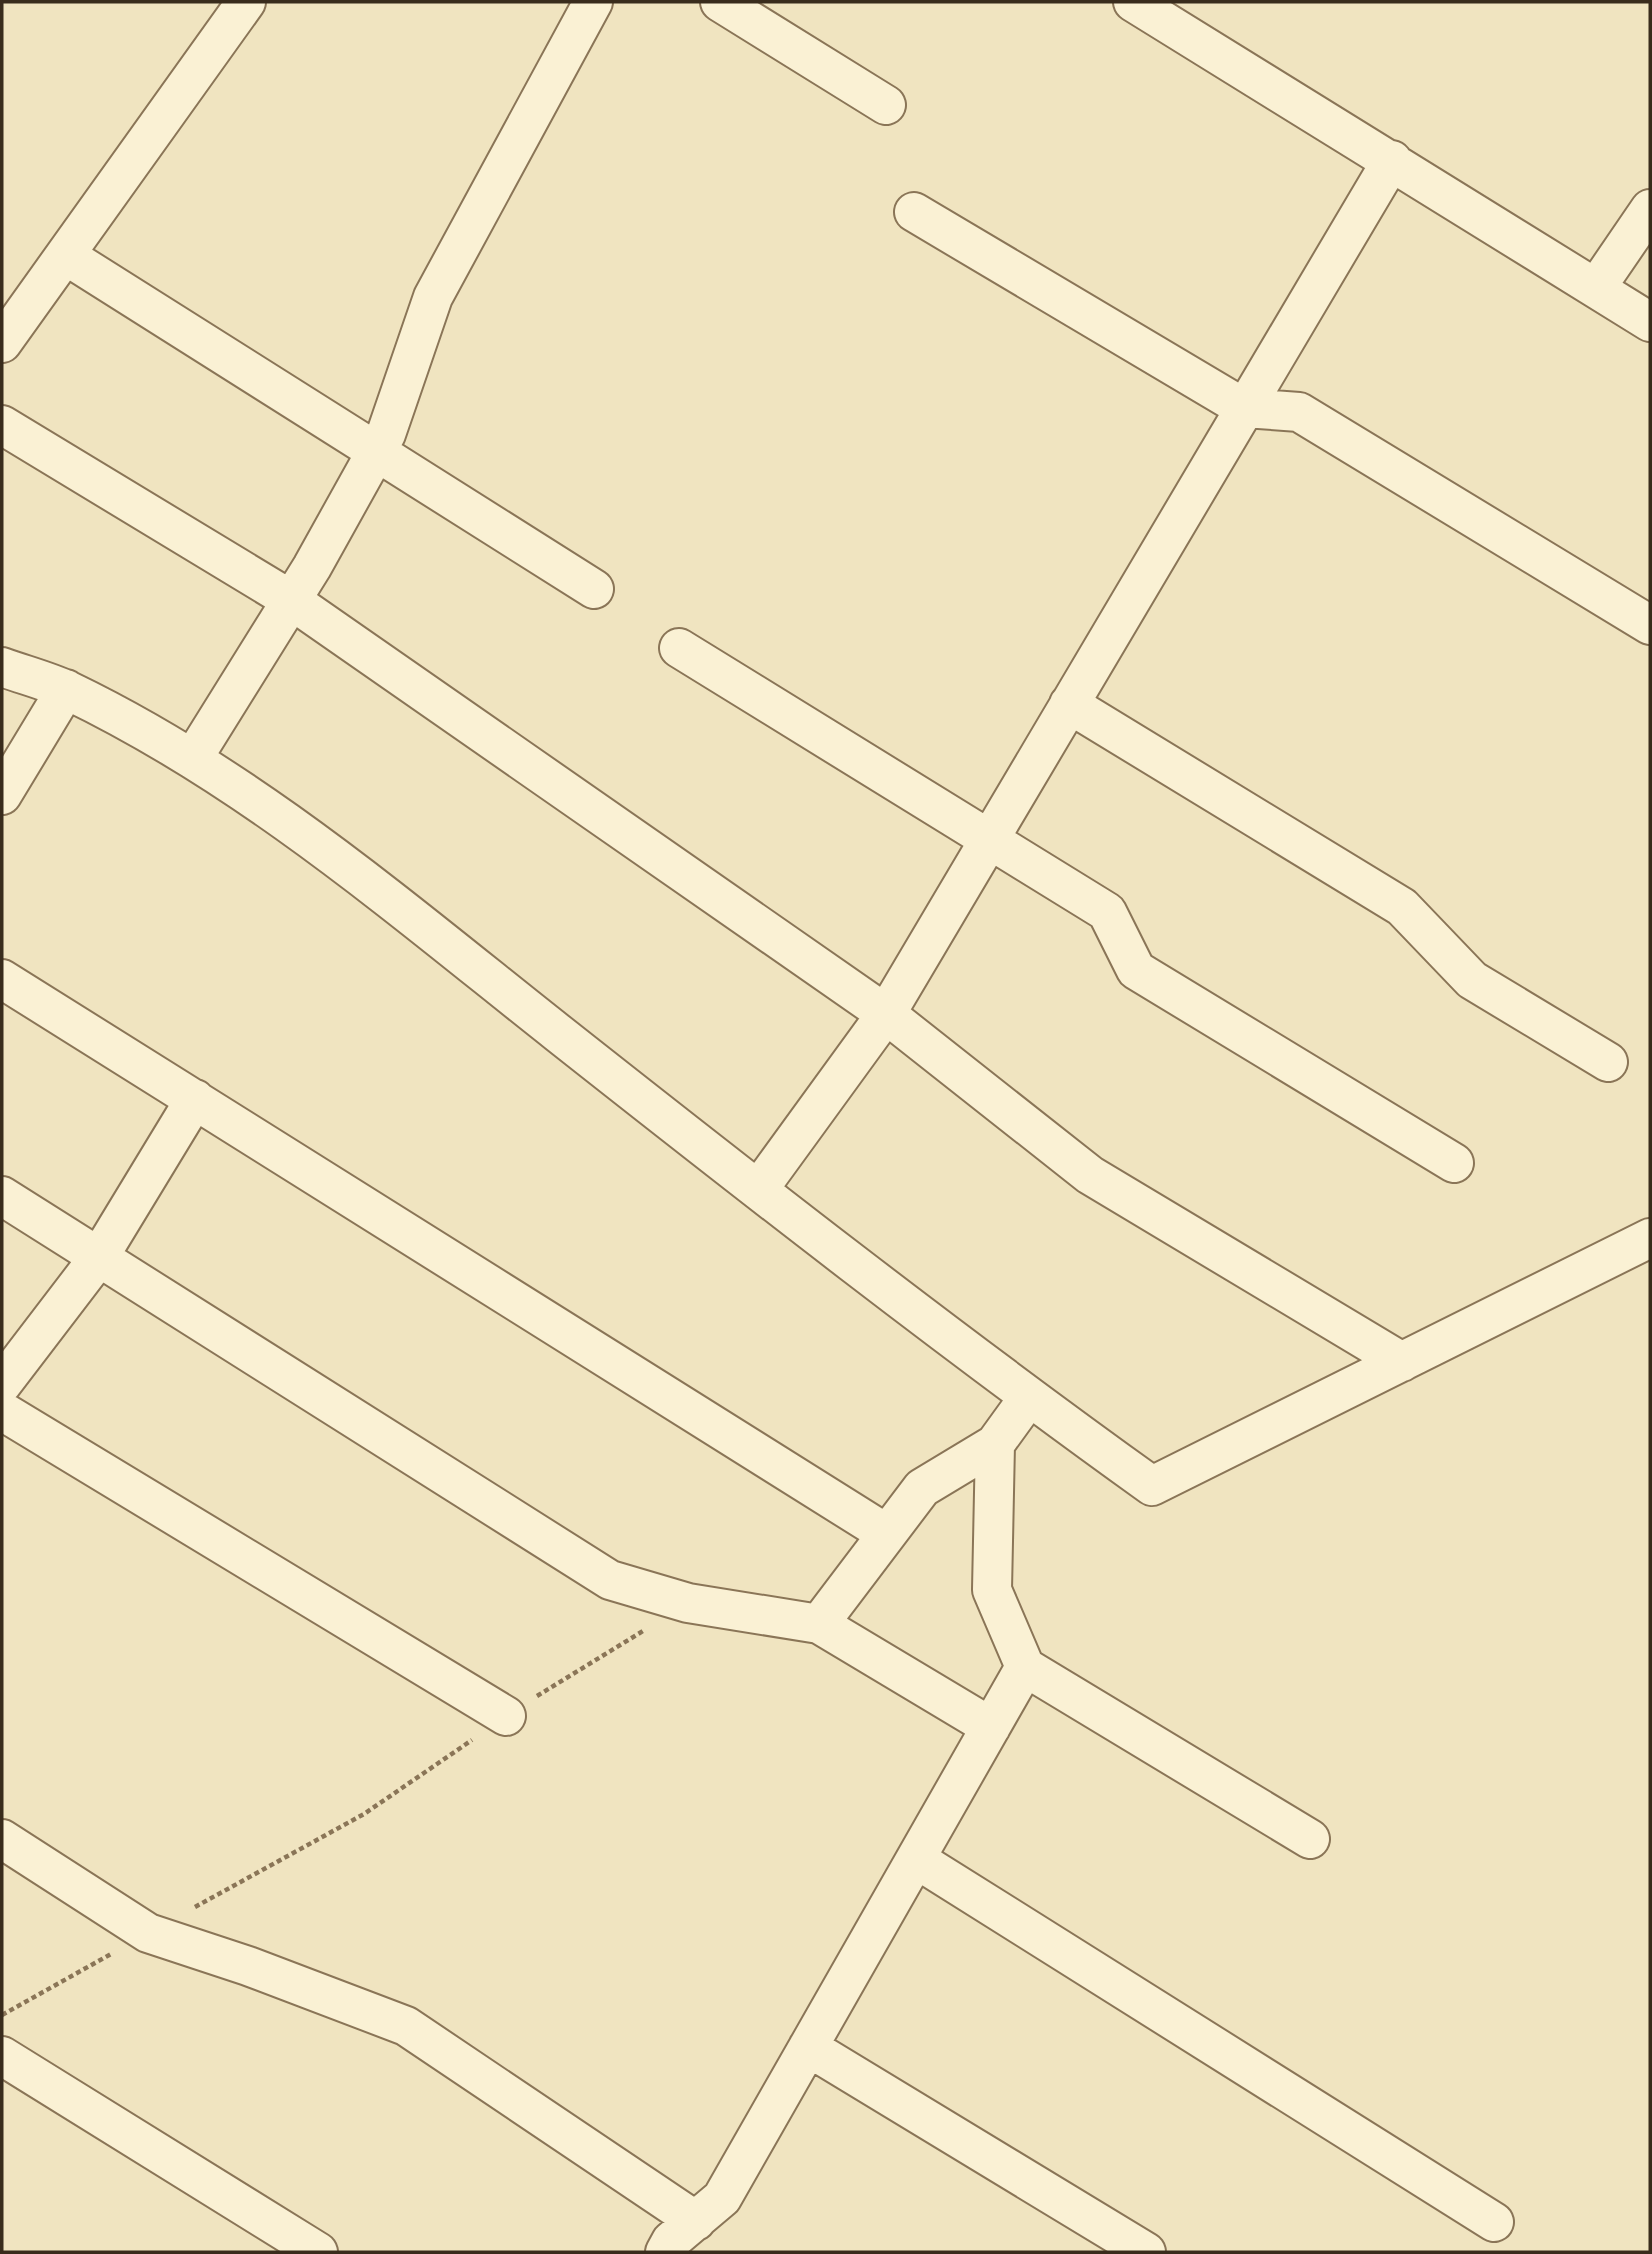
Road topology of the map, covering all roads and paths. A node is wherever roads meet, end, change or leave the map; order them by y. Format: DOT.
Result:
graph roads {
  1 [pos="246,2"];
  2 [pos="593,2"];
  3 [pos="720,2"];
  4 [pos="1133,2"];
  5 [pos="886,105"];
  6 [pos="1392,160"];
  7 [pos="1650,209"];
  8 [pos="914,212"];
  9 [pos="65,255"];
  10 [pos="1597,288"];
  11 [pos="1650,321"];
  12 [pos="2,343"];
  13 [pos="1244,408"];
  14 [pos="2,425"];
  15 [pos="376,453"];
  16 [pos="594,589"];
  17 [pos="291,600"];
  18 [pos="1650,625"];
  19 [pos="679,648"];
  20 [pos="2,667"];
  21 [pos="66,689"];
  22 [pos="1069,705"];
  23 [pos="193,758"];
  24 [pos="2,795"];
  25 [pos="989,841"];
  26 [pos="2,979"];
  27 [pos="886,1014"];
  28 [pos="1608,1062"];
  29 [pos="195,1100"];
  30 [pos="1454,1163"];
  31 [pos="758,1190"];
  32 [pos="2,1196"];
  33 [pos="1650,1238"];
  34 [pos="99,1257"];
  35 [pos="1402,1362"];
  36 [pos="2,1384"];
  37 [pos="1029,1398"];
  38 [pos="2,1411"];
  39 [pos="995,1444"];
  40 [pos="887,1534"];
  41 [pos="688,1603"];
  42 [pos="819,1624"];
  43 [pos="1025,1667"];
  44 [pos="506,1716"];
  45 [pos="990,1727"];
  46 [pos="2,1839"];
  47 [pos="1310,1839"];
  48 [pos="915,1859"];
  49 [pos="148,1933"];
  50 [pos="2,2015"];
  51 [pos="808,2047"];
  52 [pos="2,2056"];
  53 [pos="696,2221"];
  54 [pos="1494,2222"];
  55 [pos="318,2252"];
  56 [pos="665,2252"];
  57 [pos="1146,2252"];
  1 -- 9 [label="street"];
  2 -- 15 [label="street"];
  3 -- 5 [label="street"];
  4 -- 6 [label="street"];
  6 -- 10 [label="street"];
  6 -- 13 [label="street"];
  7 -- 10 [label="street"];
  8 -- 13 [label="street"];
  9 -- 12 [label="street"];
  9 -- 15 [label="street"];
  10 -- 11 [label="street"];
  13 -- 18 [label="street"];
  13 -- 22 [label="street"];
  14 -- 17 [label="street"];
  15 -- 16 [label="street"];
  15 -- 17 [label="street"];
  17 -- 23 [label="street"];
  17 -- 27 [label="street"];
  19 -- 25 [label="street"];
  20 -- 21 [label="street"];
  21 -- 23 [label="street"];
  21 -- 24 [label="street"];
  22 -- 25 [label="street"];
  22 -- 28 [label="street"];
  23 -- 31 [label="street"];
  25 -- 27 [label="street"];
  25 -- 30 [label="street"];
  26 -- 29 [label="street"];
  27 -- 31 [label="street"];
  27 -- 35 [label="street"];
  29 -- 34 [label="street"];
  29 -- 40 [label="street"];
  31 -- 37 [label="street"];
  32 -- 34 [label="street"];
  33 -- 35 [label="street"];
  34 -- 36 [label="street"];
  34 -- 41 [label="street"];
  35 -- 37 [label="street"];
  37 -- 39 [label="street"];
  38 -- 44 [label="street"];
  39 -- 40 [label="street"];
  39 -- 43 [label="street"];
  40 -- 42 [label="street"];
  41 -- 42 [label="street"];
  41 -- 44 [label="path"];
  42 -- 45 [label="street"];
  43 -- 45 [label="street"];
  43 -- 47 [label="street"];
  44 -- 49 [label="path"];
  45 -- 48 [label="street"];
  46 -- 49 [label="street"];
  48 -- 51 [label="street"];
  48 -- 54 [label="street"];
  49 -- 50 [label="path"];
  49 -- 53 [label="street"];
  51 -- 53 [label="street"];
  51 -- 57 [label="street"];
  52 -- 55 [label="street"];
  53 -- 56 [label="street"];
}
